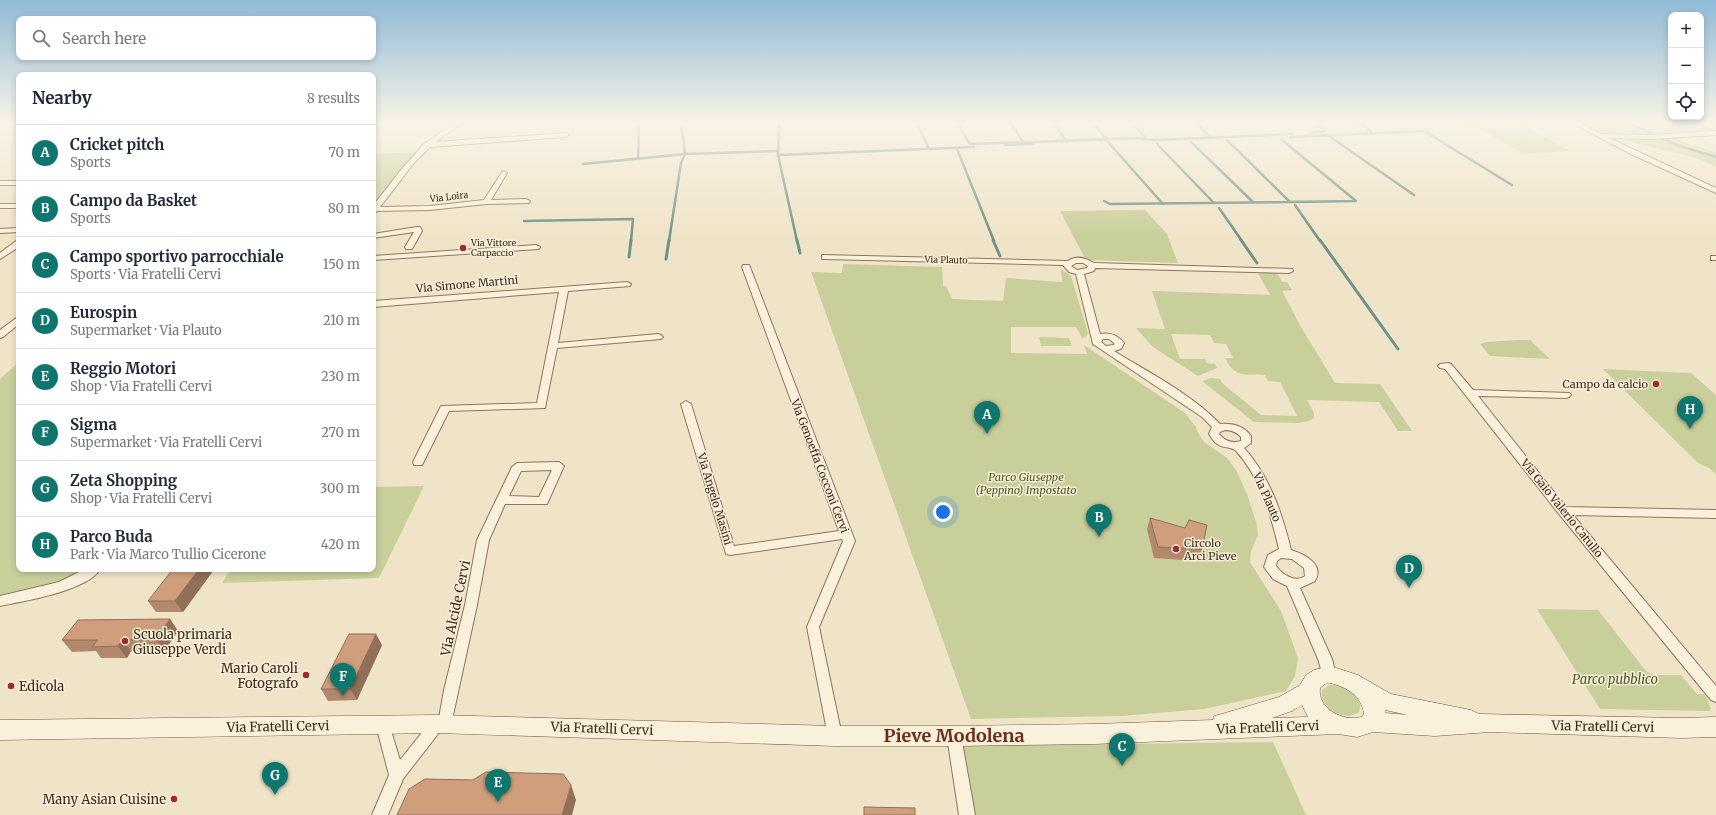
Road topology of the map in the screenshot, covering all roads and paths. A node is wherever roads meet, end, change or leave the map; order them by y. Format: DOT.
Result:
graph roads {
  1 [pos="413,160"];
  2 [pos="1649,160"];
  3 [pos="504,173"];
  4 [pos="0,183"];
  5 [pos="16,183"];
  6 [pos="1716,191"];
  7 [pos="526,200"];
  8 [pos="486,202"];
  9 [pos="0,206"];
  10 [pos="16,206"];
  11 [pos="376,207"];
  12 [pos="376,210"];
  13 [pos="16,230"];
  14 [pos="0,231"];
  15 [pos="376,236"];
  16 [pos="16,245"];
  17 [pos="409,247"];
  18 [pos="536,247"];
  19 [pos="0,257"];
  20 [pos="824,257"];
  21 [pos="376,258"];
  22 [pos="1068,263"];
  23 [pos="1092,265"];
  24 [pos="746,267"];
  25 [pos="1289,271"];
  26 [pos="1079,272"];
  27 [pos="627,284"];
  28 [pos="564,289"];
  29 [pos="376,304"];
  30 [pos="1091,315"];
  31 [pos="16,322"];
  32 [pos="0,335"];
  33 [pos="1110,336"];
  34 [pos="658,337"];
  35 [pos="1097,338"];
  36 [pos="1119,345"];
  37 [pos="553,346"];
  38 [pos="1103,348"];
  39 [pos="1443,366"];
  40 [pos="1141,371"];
  41 [pos="1470,393"];
  42 [pos="1566,395"];
  43 [pos="686,404"];
  44 [pos="1218,428"];
  45 [pos="1237,446"];
  46 [pos="418,462"];
  47 [pos="501,500"];
  48 [pos="1563,511"];
  49 [pos="1716,514"];
  50 [pos="846,534"];
  51 [pos="1286,553"];
  52 [pos="90,572"];
  53 [pos="1292,583"];
  54 [pos="0,601"];
  55 [pos="1329,675"];
  56 [pos="1362,688"];
  57 [pos="1308,690"];
  58 [pos="1716,696"];
  59 [pos="1371,722"];
  60 [pos="1490,722"];
  61 [pos="441,724"];
  62 [pos="383,725"];
  63 [pos="1337,725"];
  64 [pos="1716,727"];
  65 [pos="2,728"];
  66 [pos="1198,730"];
  67 [pos="835,736"];
  68 [pos="954,736"];
  69 [pos="397,775"];
  70 [pos="380,815"];
  71 [pos="967,815"];
  1 -- 11 [label="street"];
  2 -- 6 [label="street"];
  3 -- 8 [label="street"];
  4 -- 5 [label="street"];
  7 -- 8 [label="street, Via Loira"];
  8 -- 12 [label="street, Via Loira"];
  9 -- 10 [label="street"];
  13 -- 14 [label="street"];
  15 -- 17 [label="street"];
  16 -- 19 [label="street"];
  18 -- 21 [label="street"];
  20 -- 22 [label="street, Via Plauto"];
  22 -- 23 [label="street, Via Plauto"];
  22 -- 26 [label="street"];
  23 -- 25 [label="street, Via Plauto"];
  23 -- 26 [label="street"];
  24 -- 50 [label="street, Via Genoeffa Cocconi Cervi"];
  26 -- 30 [label="street"];
  27 -- 28 [label="street, Via Simone Martini"];
  28 -- 29 [label="street, Via Simone Martini"];
  28 -- 37 [label="street"];
  30 -- 33 [label="street"];
  30 -- 35 [label="street"];
  31 -- 32 [label="street"];
  33 -- 35 [label="street"];
  33 -- 36 [label="street"];
  34 -- 37 [label="street"];
  35 -- 38 [label="street"];
  36 -- 38 [label="street"];
  36 -- 40 [label="street"];
  37 -- 46 [label="street"];
  38 -- 40 [label="street"];
  39 -- 41 [label="street, Via Gaio Valerio Catullo"];
  40 -- 44 [label="street"];
  41 -- 42 [label="street"];
  41 -- 48 [label="street, Via Gaio Valerio Catullo"];
  43 -- 50 [label="street, Via Angelo Masini"];
  44 -- 45 [label="street"];
  44 -- 45 [label="street"];
  45 -- 51 [label="street, Via Plauto"];
  47 -- 47 [label="street, Via Alcide Cervi"];
  47 -- 61 [label="street, Via Alcide Cervi"];
  48 -- 49 [label="street"];
  48 -- 58 [label="street, Via Gaio Valerio Catullo"];
  50 -- 67 [label="street, Via Genoeffa Cocconi Cervi"];
  51 -- 53 [label="street"];
  51 -- 53 [label="street"];
  52 -- 54 [label="street"];
  53 -- 55 [label="street"];
  55 -- 56 [label="main road, Via Fratelli Cervi"];
  55 -- 57 [label="main road, Via Fratelli Cervi"];
  56 -- 59 [label="main road, Via Fratelli Cervi"];
  56 -- 60 [label="main road, Via Fratelli Cervi"];
  57 -- 63 [label="main road, Via Fratelli Cervi"];
  57 -- 66 [label="main road, Via Fratelli Cervi"];
  59 -- 60 [label="main road, Via Fratelli Cervi"];
  59 -- 63 [label="main road, Via Fratelli Cervi"];
  60 -- 64 [label="main road, Via Fratelli Cervi"];
  61 -- 62 [label="main road, Via Fratelli Cervi"];
  61 -- 67 [label="main road, Via Fratelli Cervi"];
  61 -- 69 [label="street"];
  62 -- 65 [label="main road, Via Fratelli Cervi"];
  62 -- 69 [label="street"];
  63 -- 66 [label="main road, Via Fratelli Cervi"];
  66 -- 68 [label="main road, Via Fratelli Cervi"];
  67 -- 68 [label="main road, Via Fratelli Cervi"];
  68 -- 71 [label="street"];
  69 -- 70 [label="street"];
}
